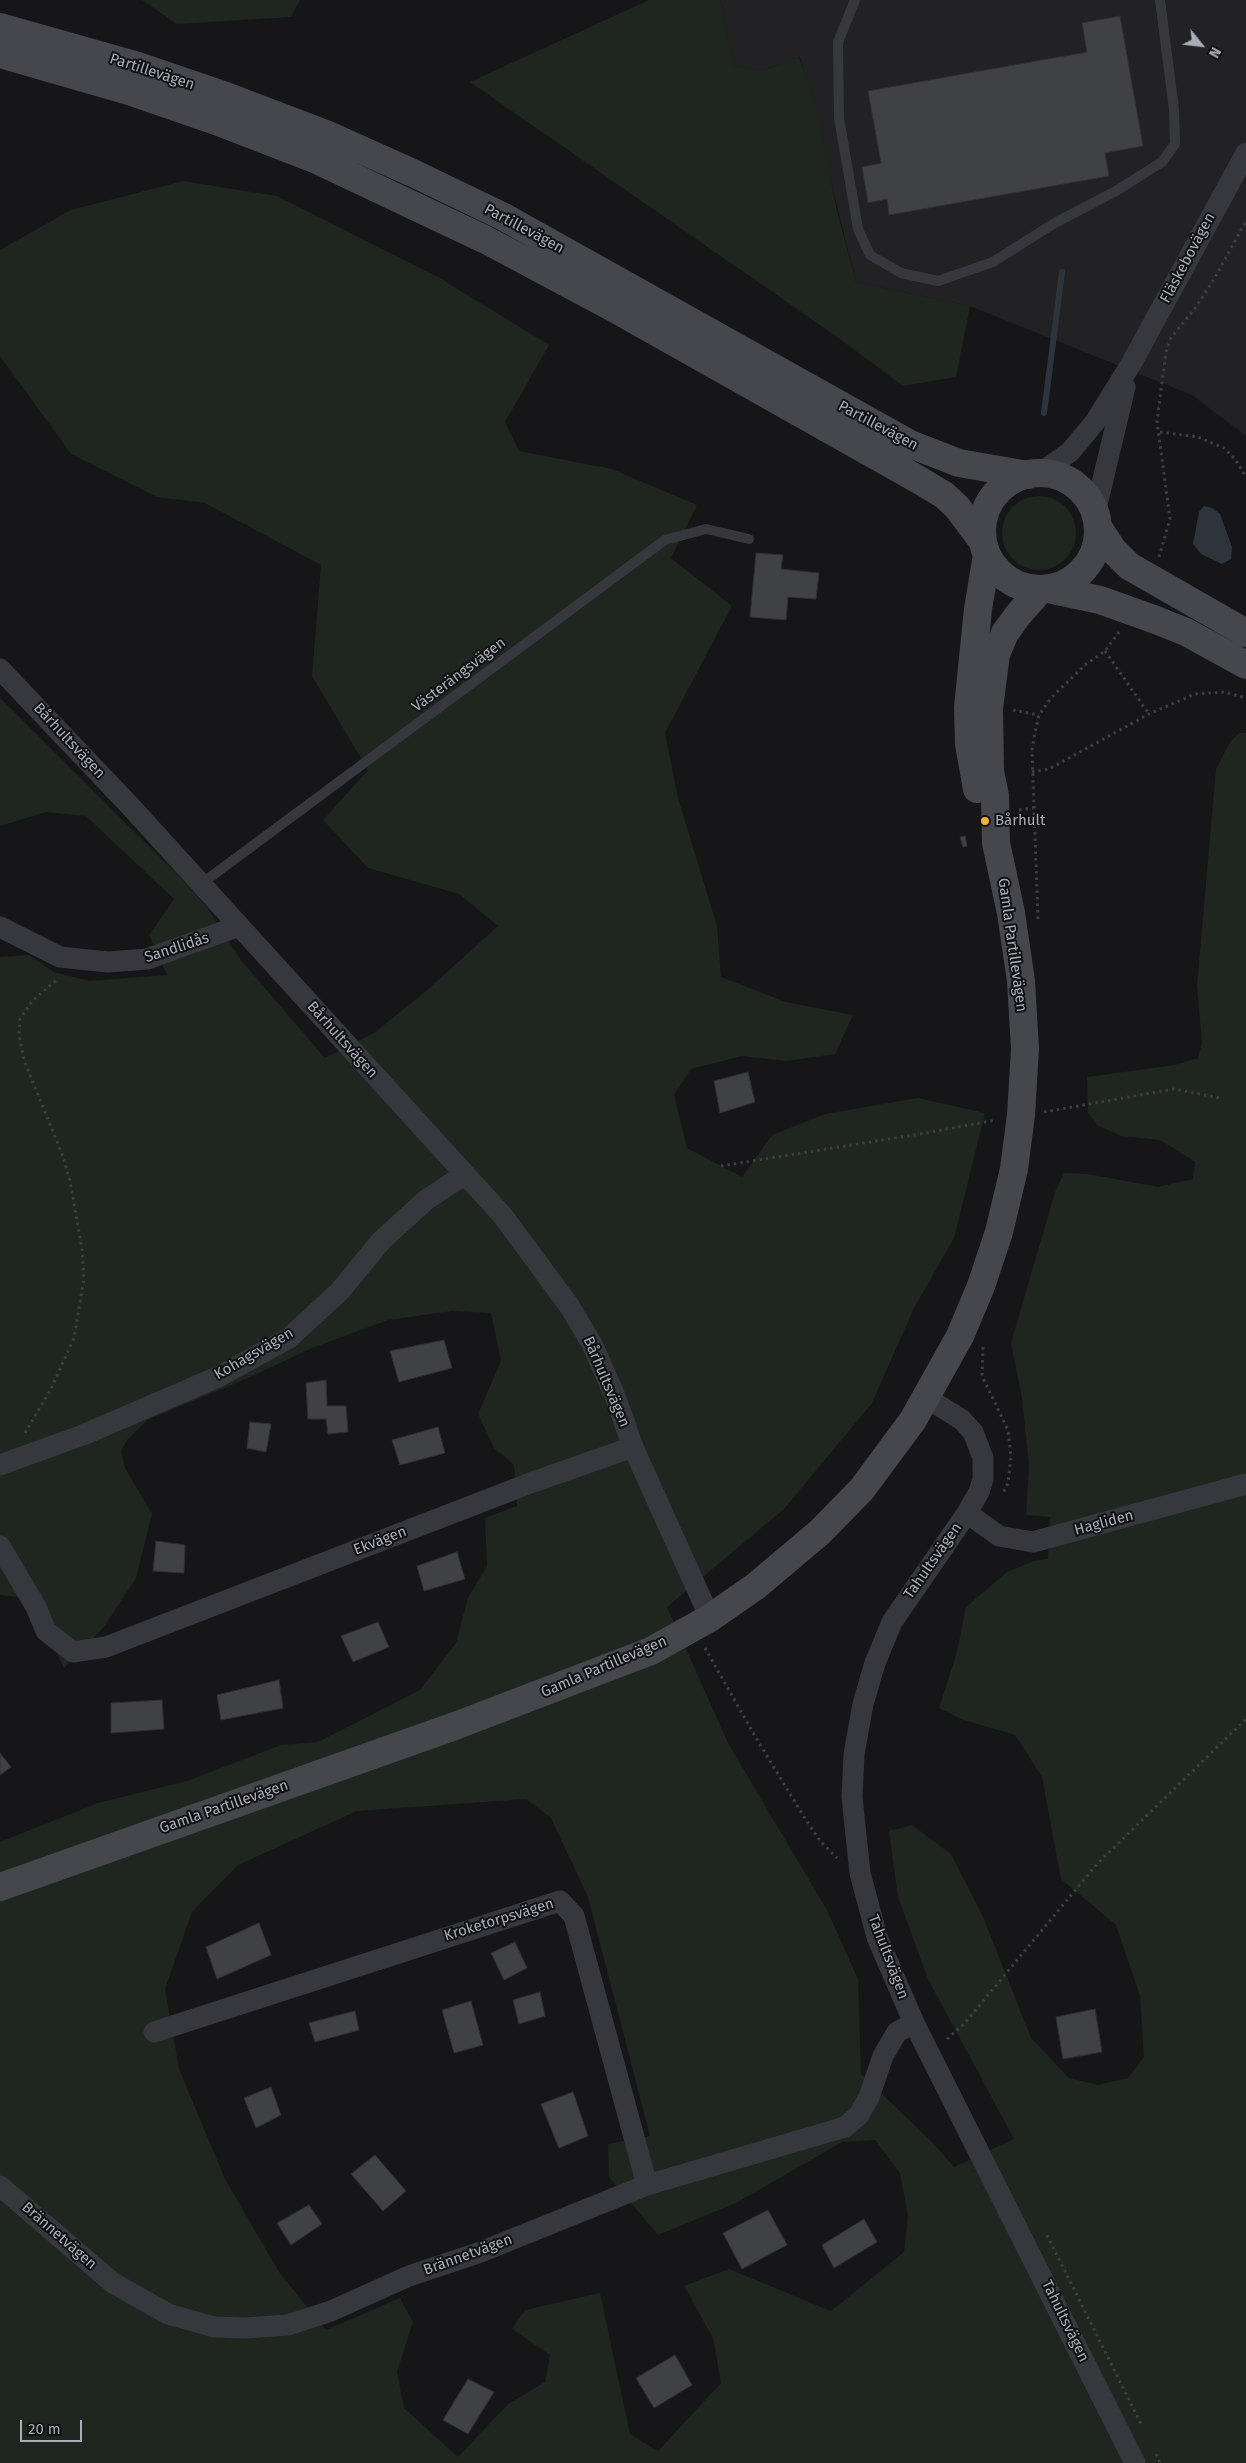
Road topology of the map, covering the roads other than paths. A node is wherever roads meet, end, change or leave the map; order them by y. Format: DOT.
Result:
graph roads {
  1 [pos="855,0"];
  2 [pos="1160,0"];
  3 [pos="0,27"];
  4 [pos="0,54"];
  5 [pos="1246,153"];
  6 [pos="1131,364"];
  7 [pos="1034,474"];
  8 [pos="1097,520"];
  9 [pos="749,539"];
  10 [pos="985,549"];
  11 [pos="1045,589"];
  12 [pos="1246,633"];
  13 [pos="1246,665"];
  14 [pos="0,669"];
  15 [pos="996,844"];
  16 [pos="201,884"];
  17 [pos="239,926"];
  18 [pos="0,927"];
  19 [pos="464,1175"];
  20 [pos="927,1398"];
  21 [pos="633,1447"];
  22 [pos="2,1464"];
  23 [pos="1246,1484"];
  24 [pos="967,1513"];
  25 [pos="0,1546"];
  26 [pos="702,1622"];
  27 [pos="0,1887"];
  28 [pos="914,2023"];
  29 [pos="154,2032"];
  30 [pos="646,2185"];
  31 [pos="0,2186"];
  32 [pos="1135,2463"];
  1 -- 2 [label="lane"];
  3 -- 7 [label="street, Partillevägen"];
  4 -- 10 [label="street, Partillevägen"];
  5 -- 6 [label="street, Fläskebovägen"];
  6 -- 7 [label="street, Fläskebovägen"];
  6 -- 8 [label="street, Fläskebovägen"];
  7 -- 8 [label="street"];
  7 -- 10 [label="street"];
  8 -- 11 [label="street"];
  8 -- 12 [label="street"];
  9 -- 16 [label="lane, Västerängsvägen"];
  10 -- 11 [label="street"];
  10 -- 15 [label="street, Gamla Partillevägen"];
  11 -- 13 [label="street"];
  11 -- 15 [label="street, Gamla Partillevägen"];
  14 -- 16 [label="street, Bårhultsvägen"];
  15 -- 20 [label="street, Gamla Partillevägen"];
  16 -- 17 [label="street, Bårhultsvägen"];
  17 -- 18 [label="street, Sandlidås"];
  17 -- 19 [label="street, Bårhultsvägen"];
  19 -- 21 [label="street, Bårhultsvägen"];
  19 -- 22 [label="street, Kohagsvägen"];
  20 -- 24 [label="street, Tahultsvägen"];
  20 -- 26 [label="street, Gamla Partillevägen"];
  21 -- 25 [label="street, Ekvägen"];
  21 -- 26 [label="street"];
  23 -- 24 [label="street, Hagliden"];
  24 -- 28 [label="street, Tahultsvägen"];
  26 -- 27 [label="street, Gamla Partillevägen"];
  28 -- 30 [label="street, Brännetvägen"];
  28 -- 32 [label="street, Tahultsvägen"];
  29 -- 30 [label="street, Kroketorpsvägen"];
  30 -- 31 [label="street, Brännetvägen"];
}
